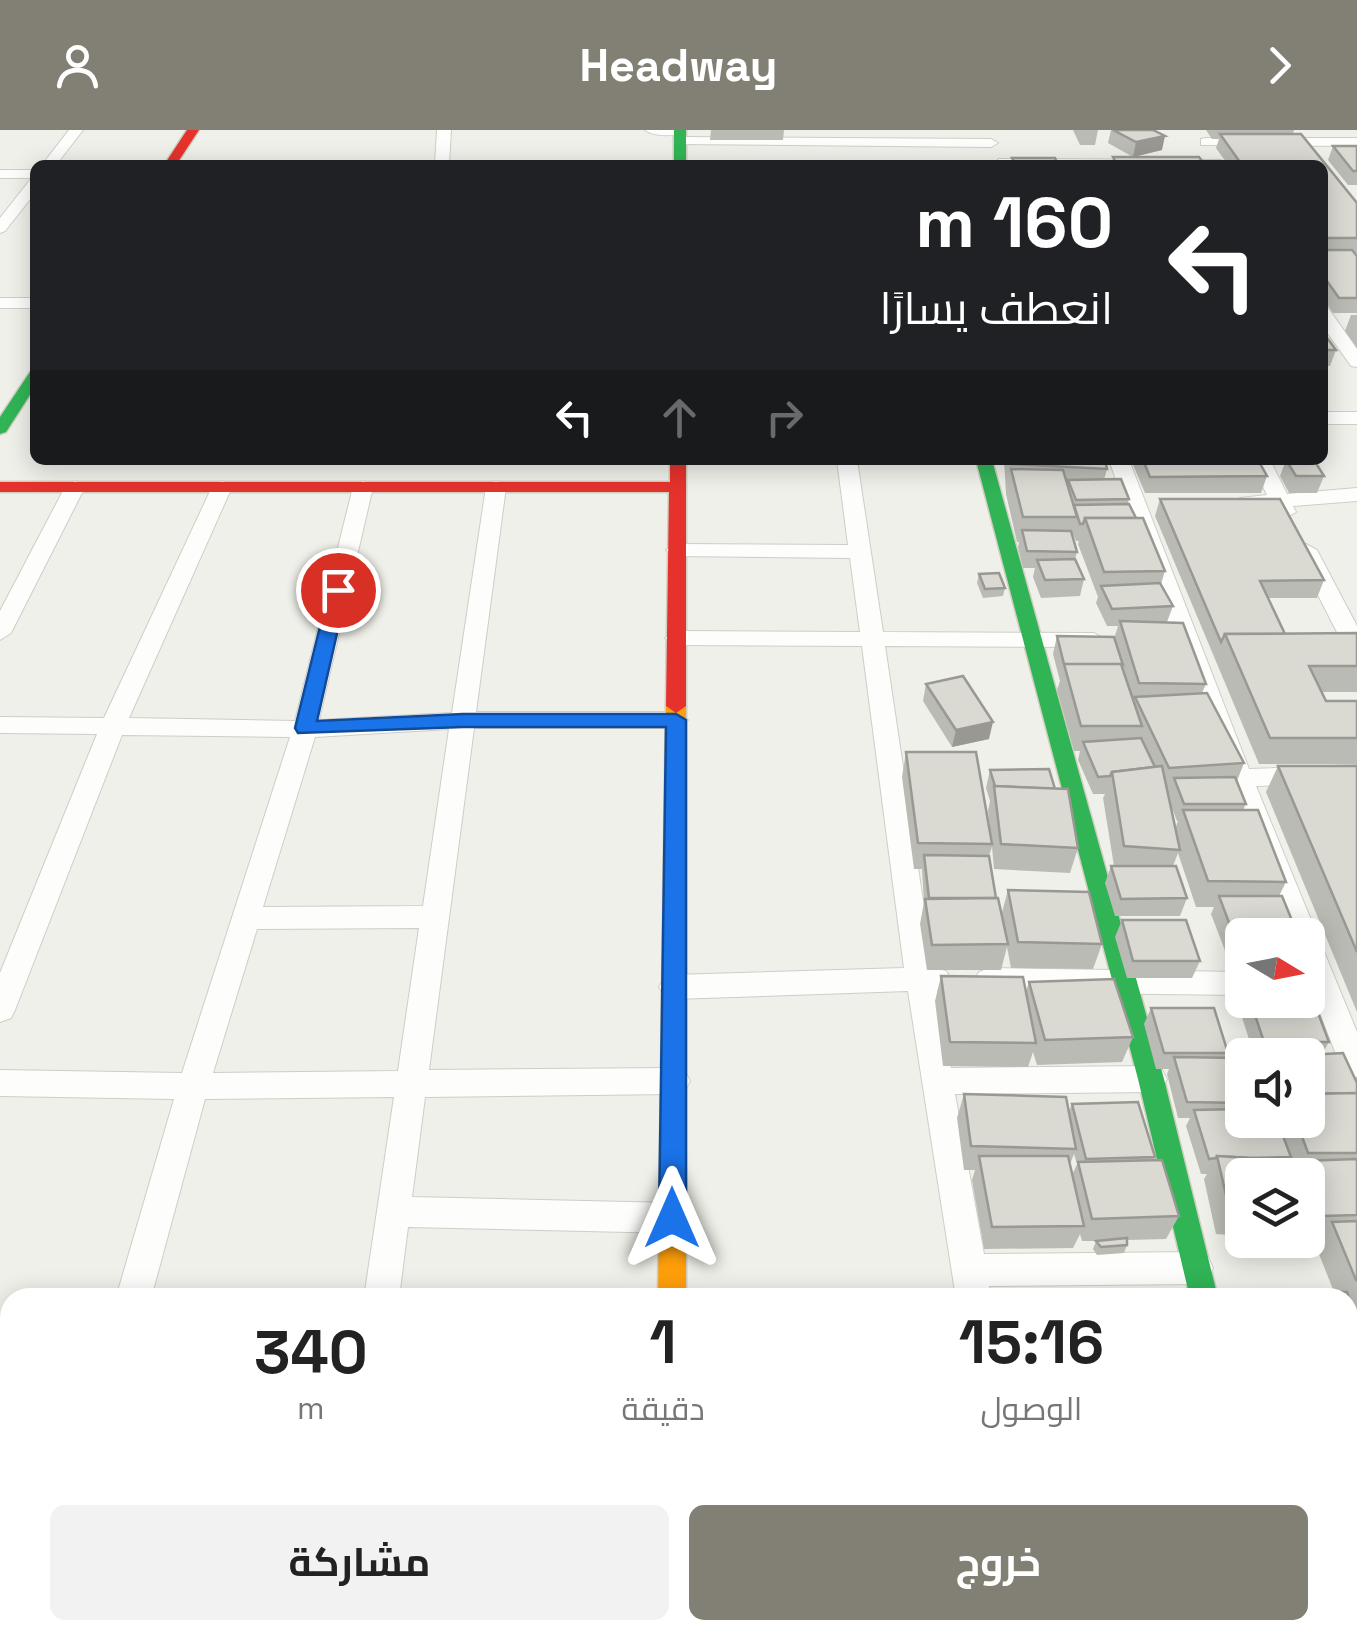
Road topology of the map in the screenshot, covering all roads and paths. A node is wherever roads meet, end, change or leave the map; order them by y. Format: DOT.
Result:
graph roads {
  1 [pos="76,130"];
  2 [pos="193,130"];
  3 [pos="444,130"];
  4 [pos="652,130"];
  5 [pos="988,136"];
  6 [pos="1202,136"];
  7 [pos="795,141"];
  8 [pos="680,142"];
  9 [pos="896,142"];
  10 [pos="1303,142"];
  11 [pos="1357,142"];
  12 [pos="53,160"];
  13 [pos="173,160"];
  14 [pos="442,160"];
  15 [pos="997,160"];
  16 [pos="1218,160"];
  17 [pos="0,174"];
  18 [pos="30,174"];
  19 [pos="30,189"];
  20 [pos="0,228"];
  21 [pos="0,303"];
  22 [pos="30,303"];
  23 [pos="1328,322"];
  24 [pos="1357,362"];
  25 [pos="30,383"];
  26 [pos="1328,418"];
  27 [pos="1356,418"];
  28 [pos="0,429"];
  29 [pos="1357,442"];
  30 [pos="678,465"];
  31 [pos="847,465"];
  32 [pos="985,465"];
  33 [pos="1123,465"];
  34 [pos="1263,465"];
  35 [pos="0,487"];
  36 [pos="75,487"];
  37 [pos="222,487"];
  38 [pos="362,487"];
  39 [pos="496,487"];
  40 [pos="678,487"];
  41 [pos="1357,494"];
  42 [pos="1281,501"];
  43 [pos="1226,502"];
  44 [pos="677,550"];
  45 [pos="860,552"];
  46 [pos="0,633"];
  47 [pos="677,638"];
  48 [pos="872,638"];
  49 [pos="1033,639"];
  50 [pos="1109,640"];
  51 [pos="1357,648"];
  52 [pos="463,720"];
  53 [pos="676,720"];
  54 [pos="0,725"];
  55 [pos="113,726"];
  56 [pos="305,728"];
  57 [pos="1357,774"];
  58 [pos="1240,778"];
  59 [pos="436,917"];
  60 [pos="246,918"];
  61 [pos="1296,918"];
  62 [pos="920,978"];
  63 [pos="1124,982"];
  64 [pos="1225,984"];
  65 [pos="674,988"];
  66 [pos="1325,1005"];
  67 [pos="0,1010"];
  68 [pos="1357,1070"];
  69 [pos="1151,1079"];
  70 [pos="414,1081"];
  71 [pos="938,1081"];
  72 [pos="674,1082"];
  73 [pos="0,1083"];
  74 [pos="193,1086"];
  75 [pos="394,1212"];
  76 [pos="672,1218"];
  77 [pos="1200,1283"];
  78 [pos="972,1284"];
  79 [pos="136,1288"];
  80 [pos="382,1288"];
  81 [pos="672,1288"];
  1 -- 12 [label="street"];
  2 -- 13 [label="street"];
  3 -- 14 [label="street"];
  4 -- 8 [label="street"];
  5 -- 9 [label="street"];
  5 -- 15 [label="street"];
  6 -- 10 [label="street"];
  6 -- 16 [label="street"];
  7 -- 8 [label="street"];
  7 -- 9 [label="street"];
  10 -- 11 [label="street"];
  17 -- 18 [label="street"];
  19 -- 20 [label="street"];
  21 -- 22 [label="street"];
  23 -- 24 [label="street"];
  25 -- 28 [label="street"];
  26 -- 27 [label="street"];
  27 -- 29 [label="street"];
  30 -- 40 [label="street"];
  31 -- 45 [label="street"];
  32 -- 49 [label="street"];
  33 -- 58 [label="street"];
  34 -- 42 [label="street"];
  35 -- 36 [label="street"];
  36 -- 37 [label="street"];
  36 -- 46 [label="street"];
  37 -- 38 [label="street"];
  37 -- 55 [label="street"];
  38 -- 39 [label="street"];
  38 -- 56 [label="street"];
  39 -- 40 [label="street"];
  39 -- 52 [label="street"];
  40 -- 44 [label="street"];
  41 -- 42 [label="street"];
  42 -- 43 [label="street"];
  42 -- 51 [label="street"];
  44 -- 45 [label="street"];
  44 -- 47 [label="street"];
  45 -- 48 [label="street"];
  47 -- 48 [label="street"];
  47 -- 53 [label="street"];
  48 -- 49 [label="street"];
  48 -- 62 [label="street"];
  49 -- 50 [label="street"];
  49 -- 63 [label="street"];
  52 -- 53 [label="street"];
  52 -- 56 [label="street"];
  52 -- 59 [label="street"];
  53 -- 65 [label="street"];
  54 -- 55 [label="street"];
  55 -- 56 [label="street"];
  55 -- 67 [label="street"];
  56 -- 60 [label="street"];
  57 -- 58 [label="street"];
  58 -- 61 [label="street"];
  59 -- 60 [label="street"];
  59 -- 70 [label="street"];
  60 -- 74 [label="street"];
  62 -- 63 [label="street"];
  62 -- 65 [label="street"];
  62 -- 71 [label="street"];
  63 -- 64 [label="street"];
  63 -- 69 [label="street"];
  65 -- 72 [label="street"];
  66 -- 68 [label="street"];
  69 -- 71 [label="street"];
  69 -- 77 [label="street"];
  70 -- 72 [label="street"];
  70 -- 74 [label="street"];
  70 -- 75 [label="street"];
  71 -- 78 [label="street"];
  72 -- 76 [label="street"];
  73 -- 74 [label="street"];
  74 -- 79 [label="street"];
  75 -- 76 [label="street"];
  75 -- 80 [label="street"];
  76 -- 81 [label="street"];
  77 -- 78 [label="street"];
}
